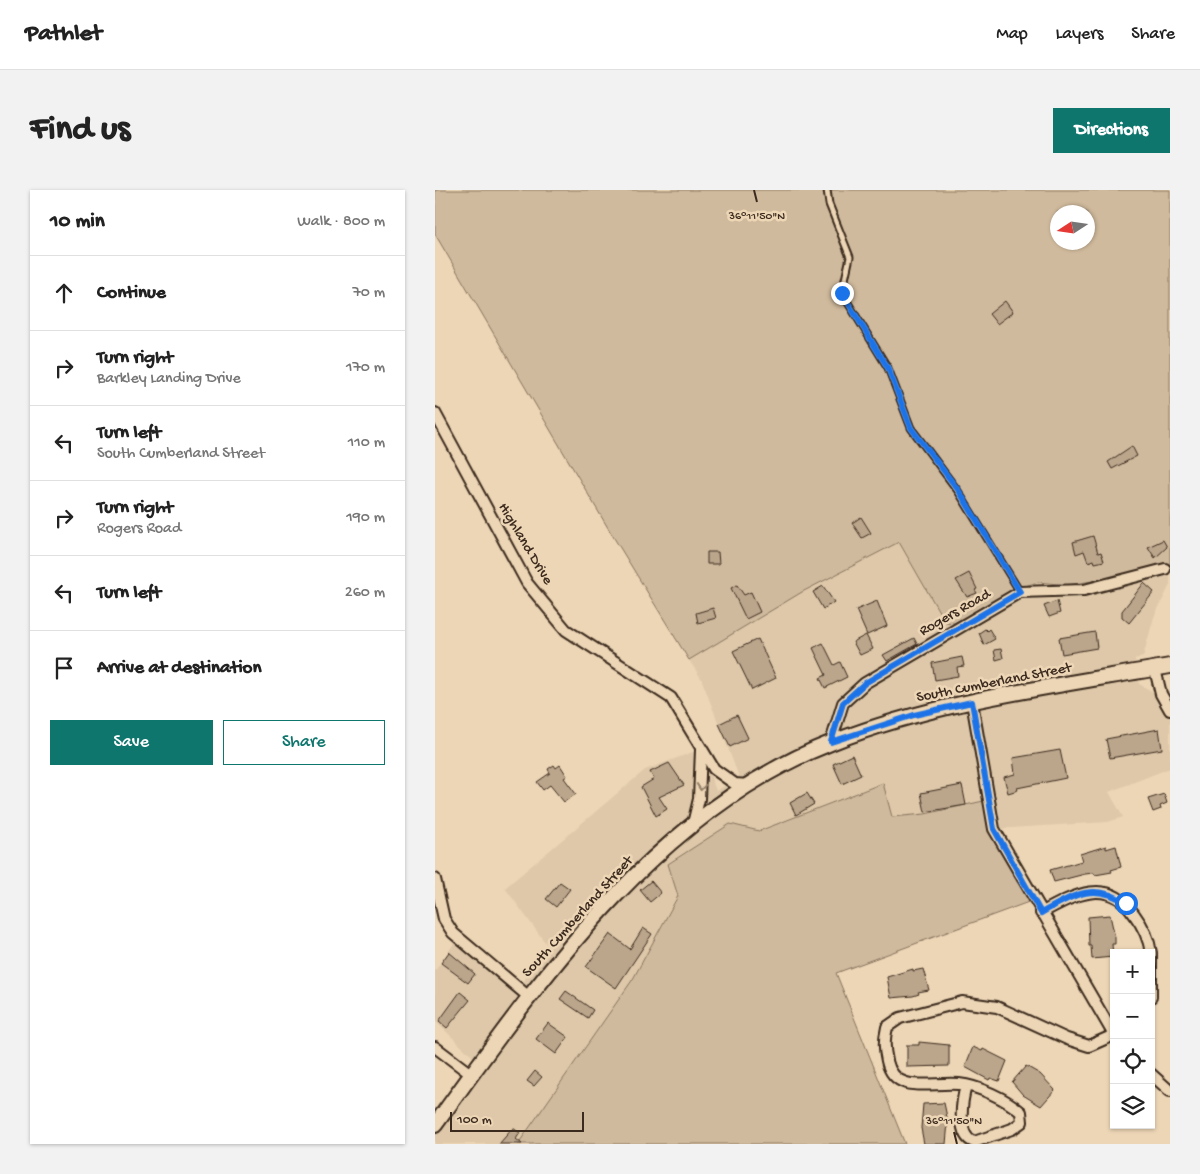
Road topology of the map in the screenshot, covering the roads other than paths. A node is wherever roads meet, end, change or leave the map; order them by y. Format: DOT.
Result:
graph roads {
  1 [pos="827,190"];
  2 [pos="435,413"];
  3 [pos="1165,570"];
  4 [pos="1020,592"];
  5 [pos="1170,666"];
  6 [pos="1155,669"];
  7 [pos="972,702"];
  8 [pos="1170,710"];
  9 [pos="831,742"];
  10 [pos="701,749"];
  11 [pos="749,785"];
  12 [pos="693,824"];
  13 [pos="435,879"];
  14 [pos="1041,913"];
  15 [pos="1150,949"];
  16 [pos="529,997"];
  17 [pos="1110,1028"];
  18 [pos="1110,1037"];
  19 [pos="435,1047"];
  20 [pos="472,1075"];
  21 [pos="1155,1078"];
  22 [pos="966,1086"];
  23 [pos="1170,1091"];
  24 [pos="435,1125"];
  1 -- 4 [label="lane"];
  2 -- 10 [label="street, Highland Drive"];
  3 -- 4 [label="street, Rogers Road"];
  4 -- 9 [label="street, Rogers Road"];
  5 -- 6 [label="main road, South Cumberland Street"];
  6 -- 7 [label="main road, South Cumberland Street"];
  6 -- 8 [label="street"];
  7 -- 9 [label="main road, South Cumberland Street"];
  7 -- 14 [label="street"];
  9 -- 11 [label="main road, South Cumberland Street"];
  10 -- 11 [label="street, Highland Drive"];
  10 -- 12 [label="street, one-way"];
  11 -- 12 [label="main road, South Cumberland Street"];
  12 -- 16 [label="main road, South Cumberland Street"];
  13 -- 16 [label="street"];
  14 -- 15 [label="street"];
  14 -- 17 [label="street"];
  16 -- 20 [label="main road, South Cumberland Street"];
  18 -- 22 [label="street"];
  19 -- 20 [label="street"];
  20 -- 24 [label="main road, South Cumberland Street"];
  21 -- 23 [label="street"];
  22 -- 22 [label="street"];
}
